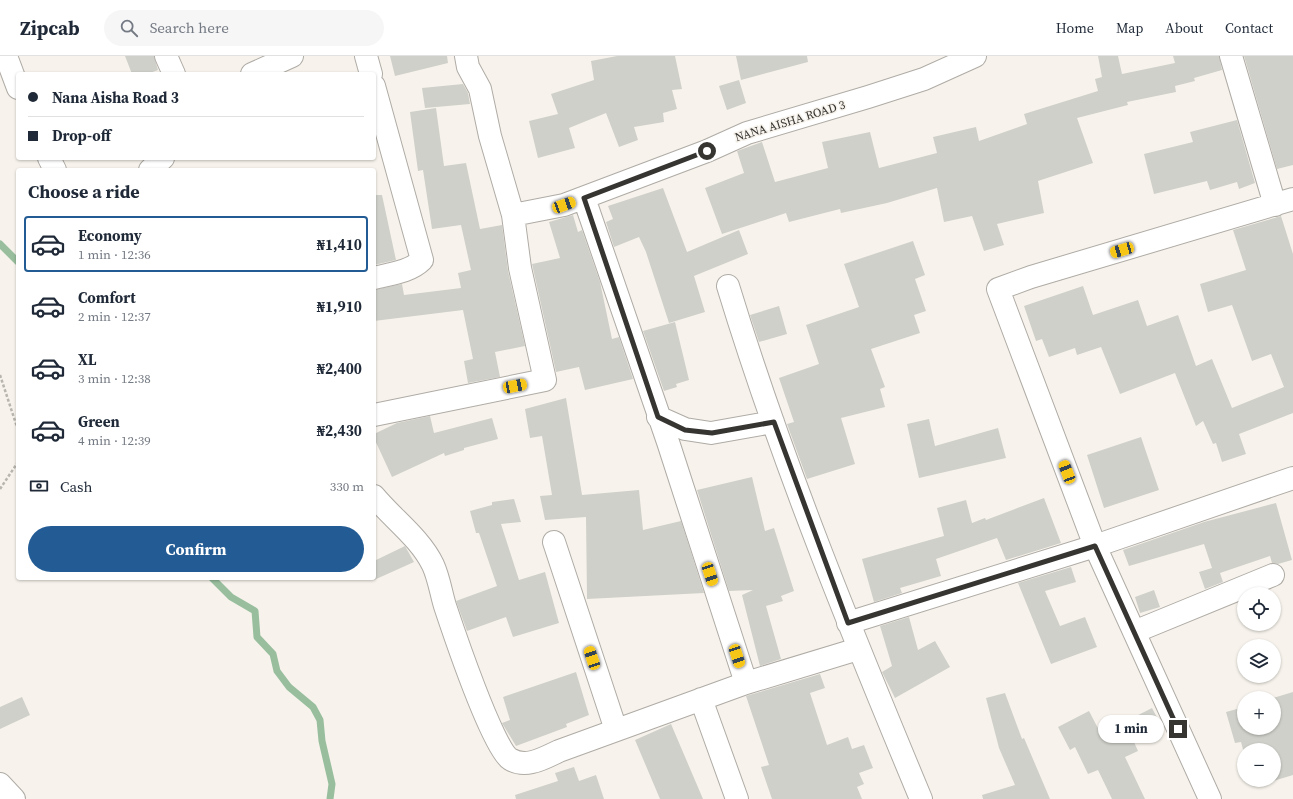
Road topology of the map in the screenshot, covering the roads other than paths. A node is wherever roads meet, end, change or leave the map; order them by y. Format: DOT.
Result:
graph roads {
  1 [pos="6,56"];
  2 [pos="166,56"];
  3 [pos="292,56"];
  4 [pos="366,56"];
  5 [pos="466,56"];
  6 [pos="975,56"];
  7 [pos="1231,56"];
  8 [pos="173,72"];
  9 [pos="256,72"];
  10 [pos="370,72"];
  11 [pos="16,83"];
  12 [pos="376,93"];
  13 [pos="161,160"];
  14 [pos="152,168"];
  15 [pos="584,198"];
  16 [pos="1284,202"];
  17 [pos="513,216"];
  18 [pos="376,278"];
  19 [pos="728,286"];
  20 [pos="376,415"];
  21 [pos="658,417"];
  22 [pos="774,422"];
  23 [pos="1293,478"];
  24 [pos="376,499"];
  25 [pos="554,542"];
  26 [pos="1095,546"];
  27 [pos="1273,575"];
  28 [pos="848,623"];
  29 [pos="1134,632"];
  30 [pos="858,649"];
  31 [pos="746,683"];
  32 [pos="701,699"];
  33 [pos="616,730"];
  34 [pos="0,784"];
  35 [pos="14,799"];
  36 [pos="737,799"];
  37 [pos="921,799"];
  38 [pos="1210,799"];
  1 -- 11 [label="street"];
  2 -- 8 [label="street"];
  3 -- 9 [label="street"];
  4 -- 10 [label="street"];
  5 -- 17 [label="street"];
  6 -- 15 [label="street, NANA AISHA ROAD 3"];
  7 -- 16 [label="street"];
  12 -- 18 [label="street"];
  13 -- 14 [label="street"];
  15 -- 17 [label="street, NANA AISHA ROAD 3"];
  15 -- 21 [label="street"];
  16 -- 26 [label="street"];
  17 -- 20 [label="street"];
  19 -- 22 [label="street"];
  21 -- 22 [label="street"];
  21 -- 31 [label="street"];
  22 -- 28 [label="street"];
  23 -- 26 [label="street"];
  24 -- 33 [label="street"];
  25 -- 33 [label="street"];
  26 -- 28 [label="street"];
  26 -- 29 [label="street"];
  27 -- 29 [label="street"];
  28 -- 30 [label="street"];
  29 -- 38 [label="street"];
  30 -- 31 [label="street"];
  30 -- 37 [label="street"];
  31 -- 32 [label="street"];
  32 -- 33 [label="street"];
  32 -- 36 [label="street"];
  34 -- 35 [label="street"];
}
